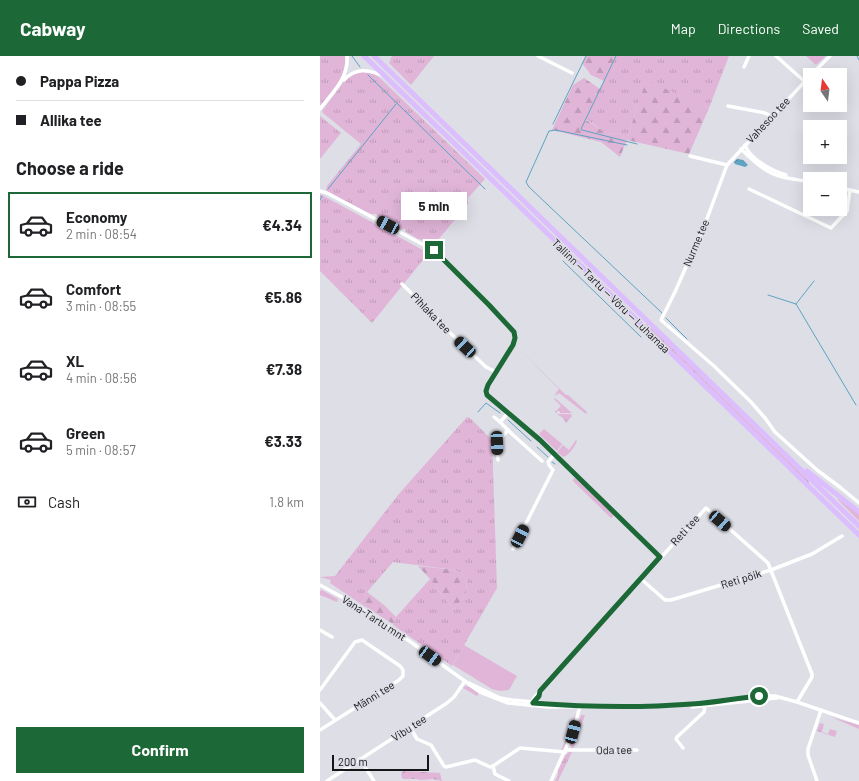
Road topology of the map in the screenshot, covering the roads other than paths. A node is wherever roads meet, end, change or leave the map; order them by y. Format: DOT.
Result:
graph roads {
  1 [pos="346,56"];
  2 [pos="364,56"];
  3 [pos="374,56"];
  4 [pos="538,56"];
  5 [pos="749,56"];
  6 [pos="776,56"];
  7 [pos="830,56"];
  8 [pos="744,67"];
  9 [pos="817,68"];
  10 [pos="572,73"];
  11 [pos="384,75"];
  12 [pos="803,80"];
  13 [pos="803,82"];
  14 [pos="333,92"];
  15 [pos="728,106"];
  16 [pos="320,109"];
  17 [pos="771,116"];
  18 [pos="745,145"];
  19 [pos="741,149"];
  20 [pos="690,156"];
  21 [pos="727,165"];
  22 [pos="794,179"];
  23 [pos="803,181"];
  24 [pos="749,189"];
  25 [pos="847,189"];
  26 [pos="850,190"];
  27 [pos="320,191"];
  28 [pos="859,192"];
  29 [pos="402,284"];
  30 [pos="496,372"];
  31 [pos="509,412"];
  32 [pos="494,417"];
  33 [pos="500,422"];
  34 [pos="508,430"];
  35 [pos="555,454"];
  36 [pos="786,455"];
  37 [pos="498,460"];
  38 [pos="542,461"];
  39 [pos="859,503"];
  40 [pos="859,512"];
  41 [pos="859,526"];
  42 [pos="859,535"];
  43 [pos="842,536"];
  44 [pos="513,549"];
  45 [pos="660,557"];
  46 [pos="771,570"];
  47 [pos="641,579"];
  48 [pos="320,585"];
  49 [pos="320,630"];
  50 [pos="332,637"];
  51 [pos="466,681"];
  52 [pos="320,690"];
  53 [pos="780,698"];
  54 [pos="797,702"];
  55 [pos="320,703"];
  56 [pos="533,704"];
  57 [pos="580,706"];
  58 [pos="668,706"];
  59 [pos="705,706"];
  60 [pos="821,710"];
  61 [pos="335,720"];
  62 [pos="859,723"];
  63 [pos="410,727"];
  64 [pos="320,730"];
  65 [pos="683,748"];
  66 [pos="637,750"];
  67 [pos="566,751"];
  68 [pos="360,760"];
  69 [pos="493,766"];
  70 [pos="328,781"];
  71 [pos="374,781"];
  72 [pos="509,781"];
  73 [pos="551,781"];
  74 [pos="817,781"];
  1 -- 14 [label="street"];
  2 -- 11 [label="highway, Tallinn — Tartu — Võru — Luhamaa"];
  3 -- 36 [label="highway, Tallinn — Tartu — Võru — Luhamaa"];
  4 -- 10 [label="street"];
  5 -- 8 [label="street"];
  6 -- 12 [label="street"];
  7 -- 9 [label="street, Vahesoo tee"];
  11 -- 14 [label="street"];
  11 -- 42 [label="highway, Tallinn — Tartu — Võru — Luhamaa"];
  13 -- 17 [label="street, Vahesoo tee"];
  14 -- 16 [label="street"];
  15 -- 17 [label="street"];
  17 -- 18 [label="street, Vahesoo tee"];
  18 -- 19 [label="street, Vahesoo tee"];
  18 -- 22 [label="street"];
  19 -- 21 [label="street, Vahesoo tee"];
  19 -- 22 [label="street"];
  20 -- 21 [label="street"];
  21 -- 39 [label="street, Nurme tee"];
  22 -- 23 [label="street"];
  24 -- 26 [label="street"];
  25 -- 26 [label="street"];
  26 -- 28 [label="street"];
  27 -- 30 [label="street"];
  29 -- 30 [label="street, Pihlaka tee"];
  30 -- 31 [label="street"];
  31 -- 33 [label="street"];
  31 -- 35 [label="street"];
  32 -- 33 [label="street"];
  33 -- 34 [label="street"];
  34 -- 37 [label="street"];
  34 -- 38 [label="street"];
  35 -- 44 [label="street"];
  35 -- 45 [label="street"];
  36 -- 40 [label="highway"];
  36 -- 41 [label="highway, Tallinn — Tartu — Võru — Luhamaa"];
  43 -- 46 [label="street, Reti põik"];
  45 -- 46 [label="street, Reti tee"];
  45 -- 47 [label="street, Reti tee"];
  46 -- 47 [label="street, Reti põik"];
  46 -- 54 [label="street, Reti tee"];
  47 -- 56 [label="street, Reti tee"];
  48 -- 51 [label="street, Vana-Tartu mnt"];
  49 -- 50 [label="street"];
  51 -- 56 [label="street, Vana-Tartu mnt"];
  51 -- 63 [label="street, Vibu tee"];
  52 -- 61 [label="street, Männi tee"];
  53 -- 54 [label="street, Vana-Tartu mnt"];
  53 -- 58 [label="street, Vana-Tartu mnt"];
  53 -- 59 [label="street, Vana-Tartu mnt"];
  54 -- 60 [label="street, Vana-Tartu mnt"];
  55 -- 61 [label="street"];
  56 -- 57 [label="street, Vana-Tartu mnt"];
  57 -- 58 [label="street, Vana-Tartu mnt"];
  57 -- 67 [label="street"];
  58 -- 59 [label="street, Vana-Tartu mnt"];
  59 -- 65 [label="street"];
  60 -- 62 [label="street, Vana-Tartu mnt"];
  60 -- 74 [label="street"];
  61 -- 64 [label="street, Männi tee"];
  63 -- 68 [label="street, Vibu tee"];
  63 -- 69 [label="street"];
  66 -- 67 [label="street, Oda tee"];
  67 -- 69 [label="street, Oda tee"];
  67 -- 73 [label="street"];
  68 -- 70 [label="street, Vibu tee"];
  68 -- 71 [label="street"];
  69 -- 72 [label="street"];
}
